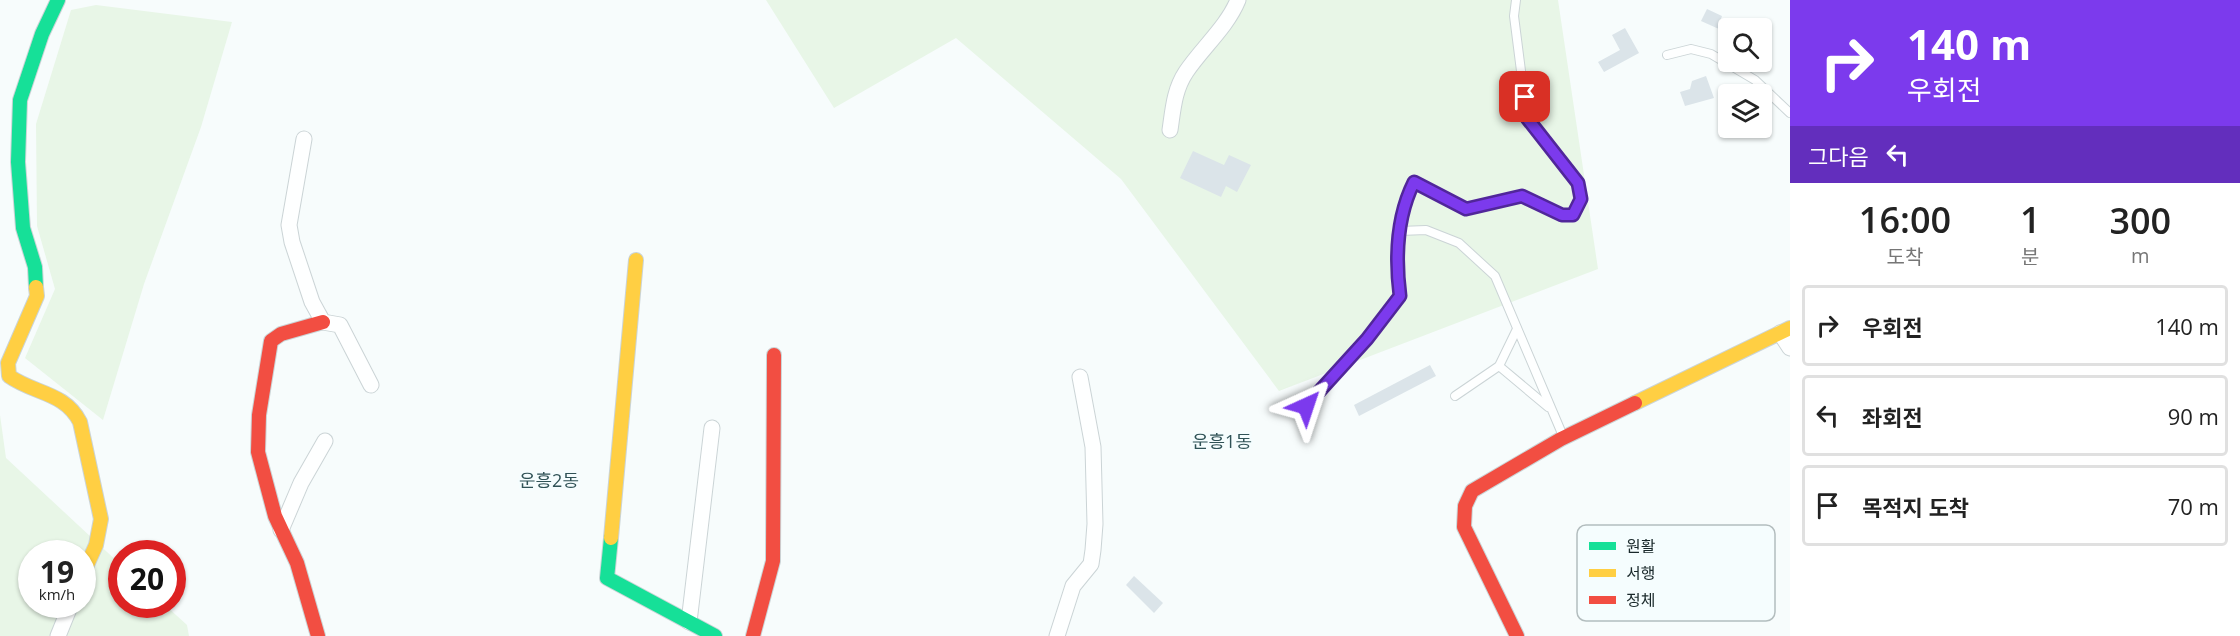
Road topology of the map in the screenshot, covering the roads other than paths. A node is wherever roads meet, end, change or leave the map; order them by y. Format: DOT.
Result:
graph roads {
  1 [pos="58,0"];
  2 [pos="1238,0"];
  3 [pos="1516,0"];
  4 [pos="1667,55"];
  5 [pos="1790,112"];
  6 [pos="1170,130"];
  7 [pos="304,140"];
  8 [pos="1400,231"];
  9 [pos="636,260"];
  10 [pos="323,322"];
  11 [pos="1517,329"];
  12 [pos="1785,331"];
  13 [pos="1790,348"];
  14 [pos="774,355"];
  15 [pos="1499,366"];
  16 [pos="1080,377"];
  17 [pos="371,385"];
  18 [pos="1455,396"];
  19 [pos="1306,406"];
  20 [pos="1551,410"];
  21 [pos="712,428"];
  22 [pos="1563,437"];
  23 [pos="325,441"];
  24 [pos="281,530"];
  25 [pos="96,545"];
  26 [pos="65,618"];
  27 [pos="689,622"];
  28 [pos="58,636"];
  29 [pos="318,636"];
  30 [pos="716,636"];
  31 [pos="753,636"];
  32 [pos="1057,636"];
  33 [pos="1517,636"];
  1 -- 25 [label="street"];
  2 -- 6 [label="street"];
  3 -- 8 [label="lane"];
  4 -- 5 [label="lane"];
  7 -- 10 [label="street"];
  8 -- 11 [label="lane"];
  8 -- 19 [label="lane"];
  9 -- 27 [label="street"];
  10 -- 17 [label="street"];
  10 -- 24 [label="street"];
  11 -- 15 [label="lane"];
  11 -- 20 [label="lane"];
  12 -- 13 [label="street"];
  12 -- 22 [label="street"];
  14 -- 31 [label="street"];
  15 -- 18 [label="lane"];
  15 -- 20 [label="lane"];
  16 -- 32 [label="street"];
  20 -- 22 [label="lane"];
  21 -- 27 [label="street"];
  22 -- 33 [label="street"];
  23 -- 24 [label="street"];
  24 -- 29 [label="street"];
  26 -- 28 [label="street"];
  27 -- 30 [label="street"];
}
